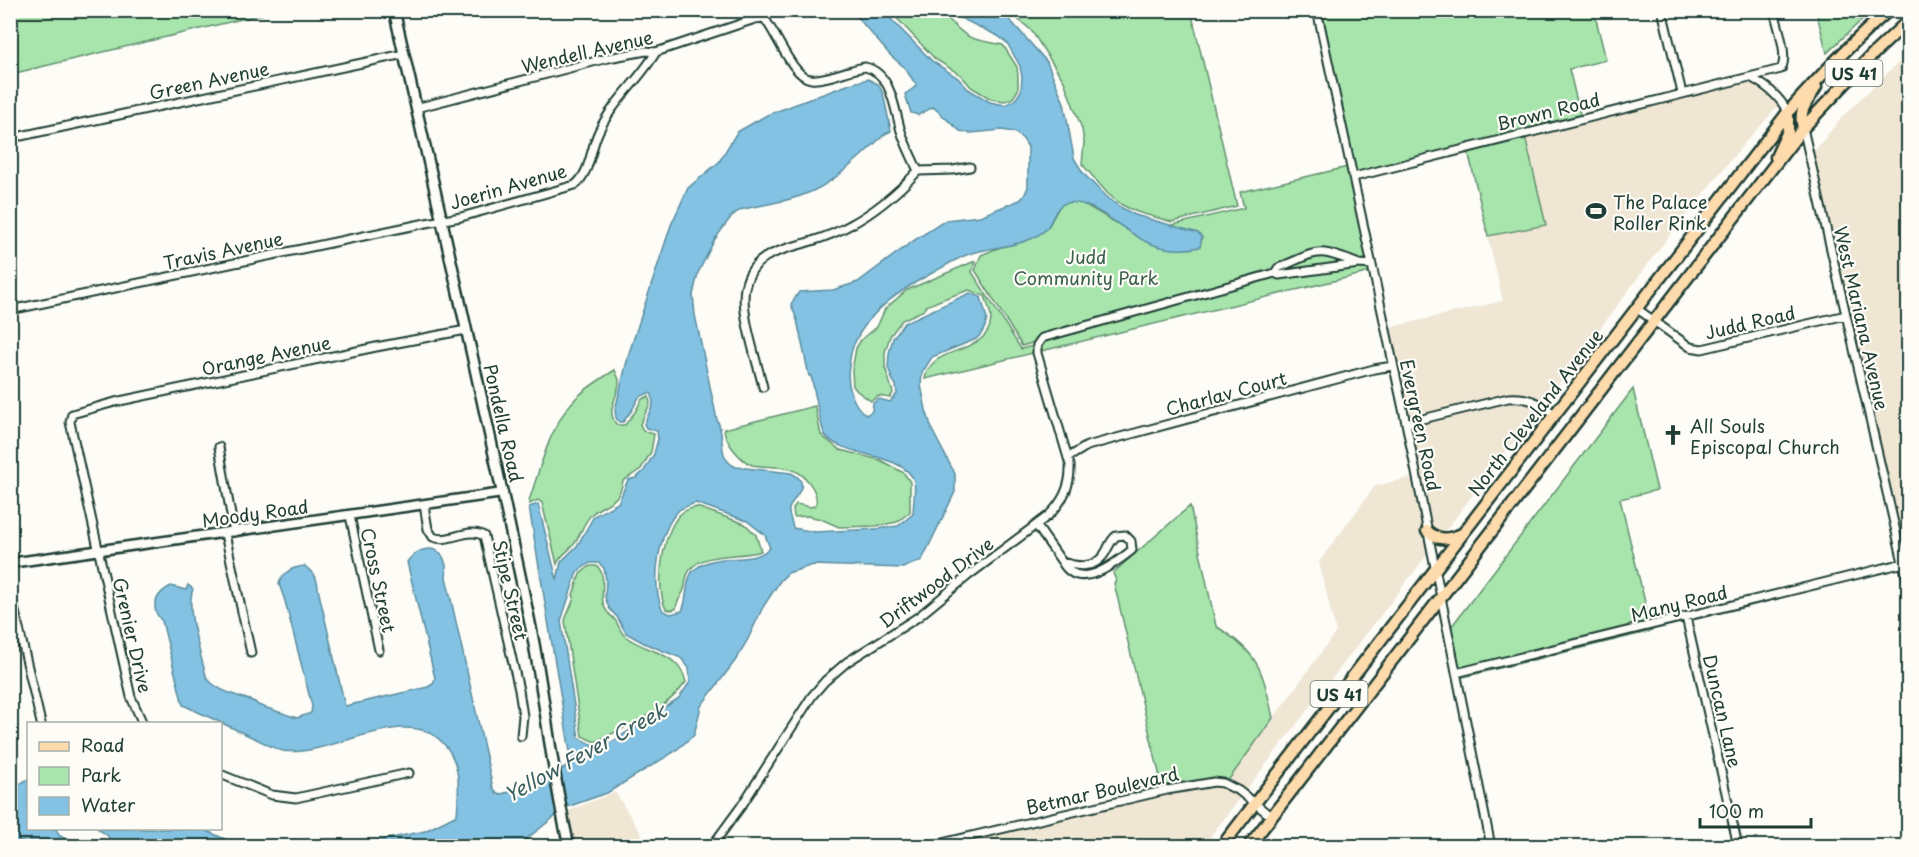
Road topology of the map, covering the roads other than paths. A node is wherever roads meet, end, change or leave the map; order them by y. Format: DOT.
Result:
graph roads {
  1 [pos="394,10"];
  2 [pos="1317,10"];
  3 [pos="1662,10"];
  4 [pos="1774,10"];
  5 [pos="1889,10"];
  6 [pos="1908,21"];
  7 [pos="656,52"];
  8 [pos="404,54"];
  9 [pos="1825,71"];
  10 [pos="1750,77"];
  11 [pos="1682,93"];
  12 [pos="416,108"];
  13 [pos="1788,112"];
  14 [pos="1803,128"];
  15 [pos="21,136"];
  16 [pos="970,167"];
  17 [pos="1771,169"];
  18 [pos="918,171"];
  19 [pos="1354,177"];
  20 [pos="442,220"];
  21 [pos="1359,264"];
  22 [pos="1372,265"];
  23 [pos="1275,273"];
  24 [pos="1636,308"];
  25 [pos="10,310"];
  26 [pos="1846,315"];
  27 [pos="1654,321"];
  28 [pos="466,330"];
  29 [pos="1393,366"];
  30 [pos="763,387"];
  31 [pos="72,414"];
  32 [pos="1555,414"];
  33 [pos="1406,423"];
  34 [pos="219,447"];
  35 [pos="1069,456"];
  36 [pos="503,493"];
  37 [pos="424,505"];
  38 [pos="350,516"];
  39 [pos="1036,525"];
  40 [pos="1426,531"];
  41 [pos="229,533"];
  42 [pos="1463,534"];
  43 [pos="99,551"];
  44 [pos="1101,558"];
  45 [pos="1062,562"];
  46 [pos="1906,562"];
  47 [pos="10,563"];
  48 [pos="1107,567"];
  49 [pos="1434,570"];
  50 [pos="1908,584"];
  51 [pos="10,590"];
  52 [pos="1440,599"];
  53 [pos="1686,617"];
  54 [pos="379,650"];
  55 [pos="250,653"];
  56 [pos="1456,673"];
  57 [pos="1338,696"];
  58 [pos="1355,710"];
  59 [pos="41,722"];
  60 [pos="143,722"];
  61 [pos="521,736"];
  62 [pos="409,773"];
  63 [pos="222,775"];
  64 [pos="1255,804"];
  65 [pos="1272,817"];
  66 [pos="568,841"];
  67 [pos="712,846"];
  68 [pos="929,846"];
  69 [pos="1222,846"];
  70 [pos="1249,846"];
  71 [pos="1491,846"];
  72 [pos="1738,846"];
  1 -- 8 [label="main road, Pondella Road"];
  2 -- 19 [label="street, Evergreen Road"];
  3 -- 11 [label="street"];
  4 -- 10 [label="street, Brown Road"];
  5 -- 9 [label="main road, North Cleveland Avenue / US 41"];
  6 -- 14 [label="main road, US 41"];
  7 -- 12 [label="street, Wendell Avenue"];
  7 -- 18 [label="street, Wendell Avenue"];
  7 -- 20 [label="street, Joerin Avenue"];
  8 -- 12 [label="main road, Pondella Road"];
  8 -- 15 [label="street, Green Avenue"];
  9 -- 13 [label="main road, North Cleveland Avenue / US 41"];
  9 -- 14 [label="main road"];
  10 -- 11 [label="street, Brown Road"];
  10 -- 13 [label="street"];
  11 -- 19 [label="street, Brown Road"];
  12 -- 20 [label="main road, Pondella Road"];
  13 -- 17 [label="main road"];
  13 -- 24 [label="main road, North Cleveland Avenue / US 41"];
  14 -- 17 [label="main road, US 41"];
  14 -- 26 [label="street, West Mariana Avenue"];
  16 -- 18 [label="street"];
  17 -- 27 [label="main road, US 41"];
  18 -- 30 [label="street"];
  19 -- 22 [label="street, Evergreen Road"];
  20 -- 25 [label="street, Travis Avenue"];
  20 -- 28 [label="main road, Pondella Road"];
  21 -- 22 [label="street"];
  21 -- 23 [label="street"];
  21 -- 23 [label="street"];
  22 -- 29 [label="street, Evergreen Road"];
  23 -- 35 [label="street, Driftwood Drive"];
  24 -- 27 [label="street, Judd Road"];
  24 -- 32 [label="main road, North Cleveland Avenue / US 41"];
  26 -- 27 [label="street, Judd Road"];
  26 -- 46 [label="street, West Mariana Avenue"];
  27 -- 52 [label="main road, US 41"];
  28 -- 31 [label="street, Orange Avenue"];
  28 -- 36 [label="main road, Pondella Road"];
  29 -- 33 [label="street, Evergreen Road"];
  29 -- 35 [label="street, Charlav Court"];
  31 -- 43 [label="street, Grenier Drive"];
  32 -- 33 [label="street"];
  32 -- 42 [label="main road, North Cleveland Avenue / US 41"];
  33 -- 40 [label="street, Evergreen Road"];
  34 -- 41 [label="street"];
  35 -- 39 [label="street, Driftwood Drive"];
  36 -- 37 [label="street, Moody Road"];
  36 -- 66 [label="main road, Pondella Road"];
  37 -- 38 [label="street, Moody Road"];
  37 -- 61 [label="street, Stipe Street"];
  38 -- 41 [label="street, Moody Road"];
  38 -- 54 [label="street, Cross Street"];
  39 -- 45 [label="street"];
  39 -- 67 [label="street, Driftwood Drive"];
  40 -- 42 [label="main road"];
  40 -- 49 [label="street, Evergreen Road"];
  41 -- 43 [label="street, Moody Road"];
  41 -- 55 [label="street"];
  42 -- 49 [label="main road, North Cleveland Avenue / US 41"];
  43 -- 47 [label="street, Moody Road"];
  43 -- 60 [label="street, Grenier Drive"];
  44 -- 45 [label="street"];
  44 -- 48 [label="street"];
  44 -- 48 [label="street"];
  45 -- 48 [label="street"];
  46 -- 50 [label="street, West Mariana Avenue"];
  46 -- 53 [label="street, Many Road"];
  49 -- 52 [label="street, Evergreen Road"];
  49 -- 57 [label="main road, North Cleveland Avenue / US 41"];
  51 -- 59 [label="street"];
  52 -- 56 [label="street, Evergreen Road"];
  52 -- 58 [label="main road, US 41"];
  53 -- 56 [label="street, Many Road"];
  53 -- 72 [label="street, Duncan Lane"];
  56 -- 71 [label="street, Evergreen Road"];
  57 -- 58 [label="main road"];
  57 -- 64 [label="main road, North Cleveland Avenue / US 41"];
  58 -- 65 [label="main road, US 41"];
  62 -- 63 [label="street"];
  64 -- 65 [label="street, Betmar Boulevard"];
  64 -- 68 [label="street, Betmar Boulevard"];
  64 -- 69 [label="main road, North Cleveland Avenue / US 41"];
  65 -- 70 [label="main road, US 41"];
}
